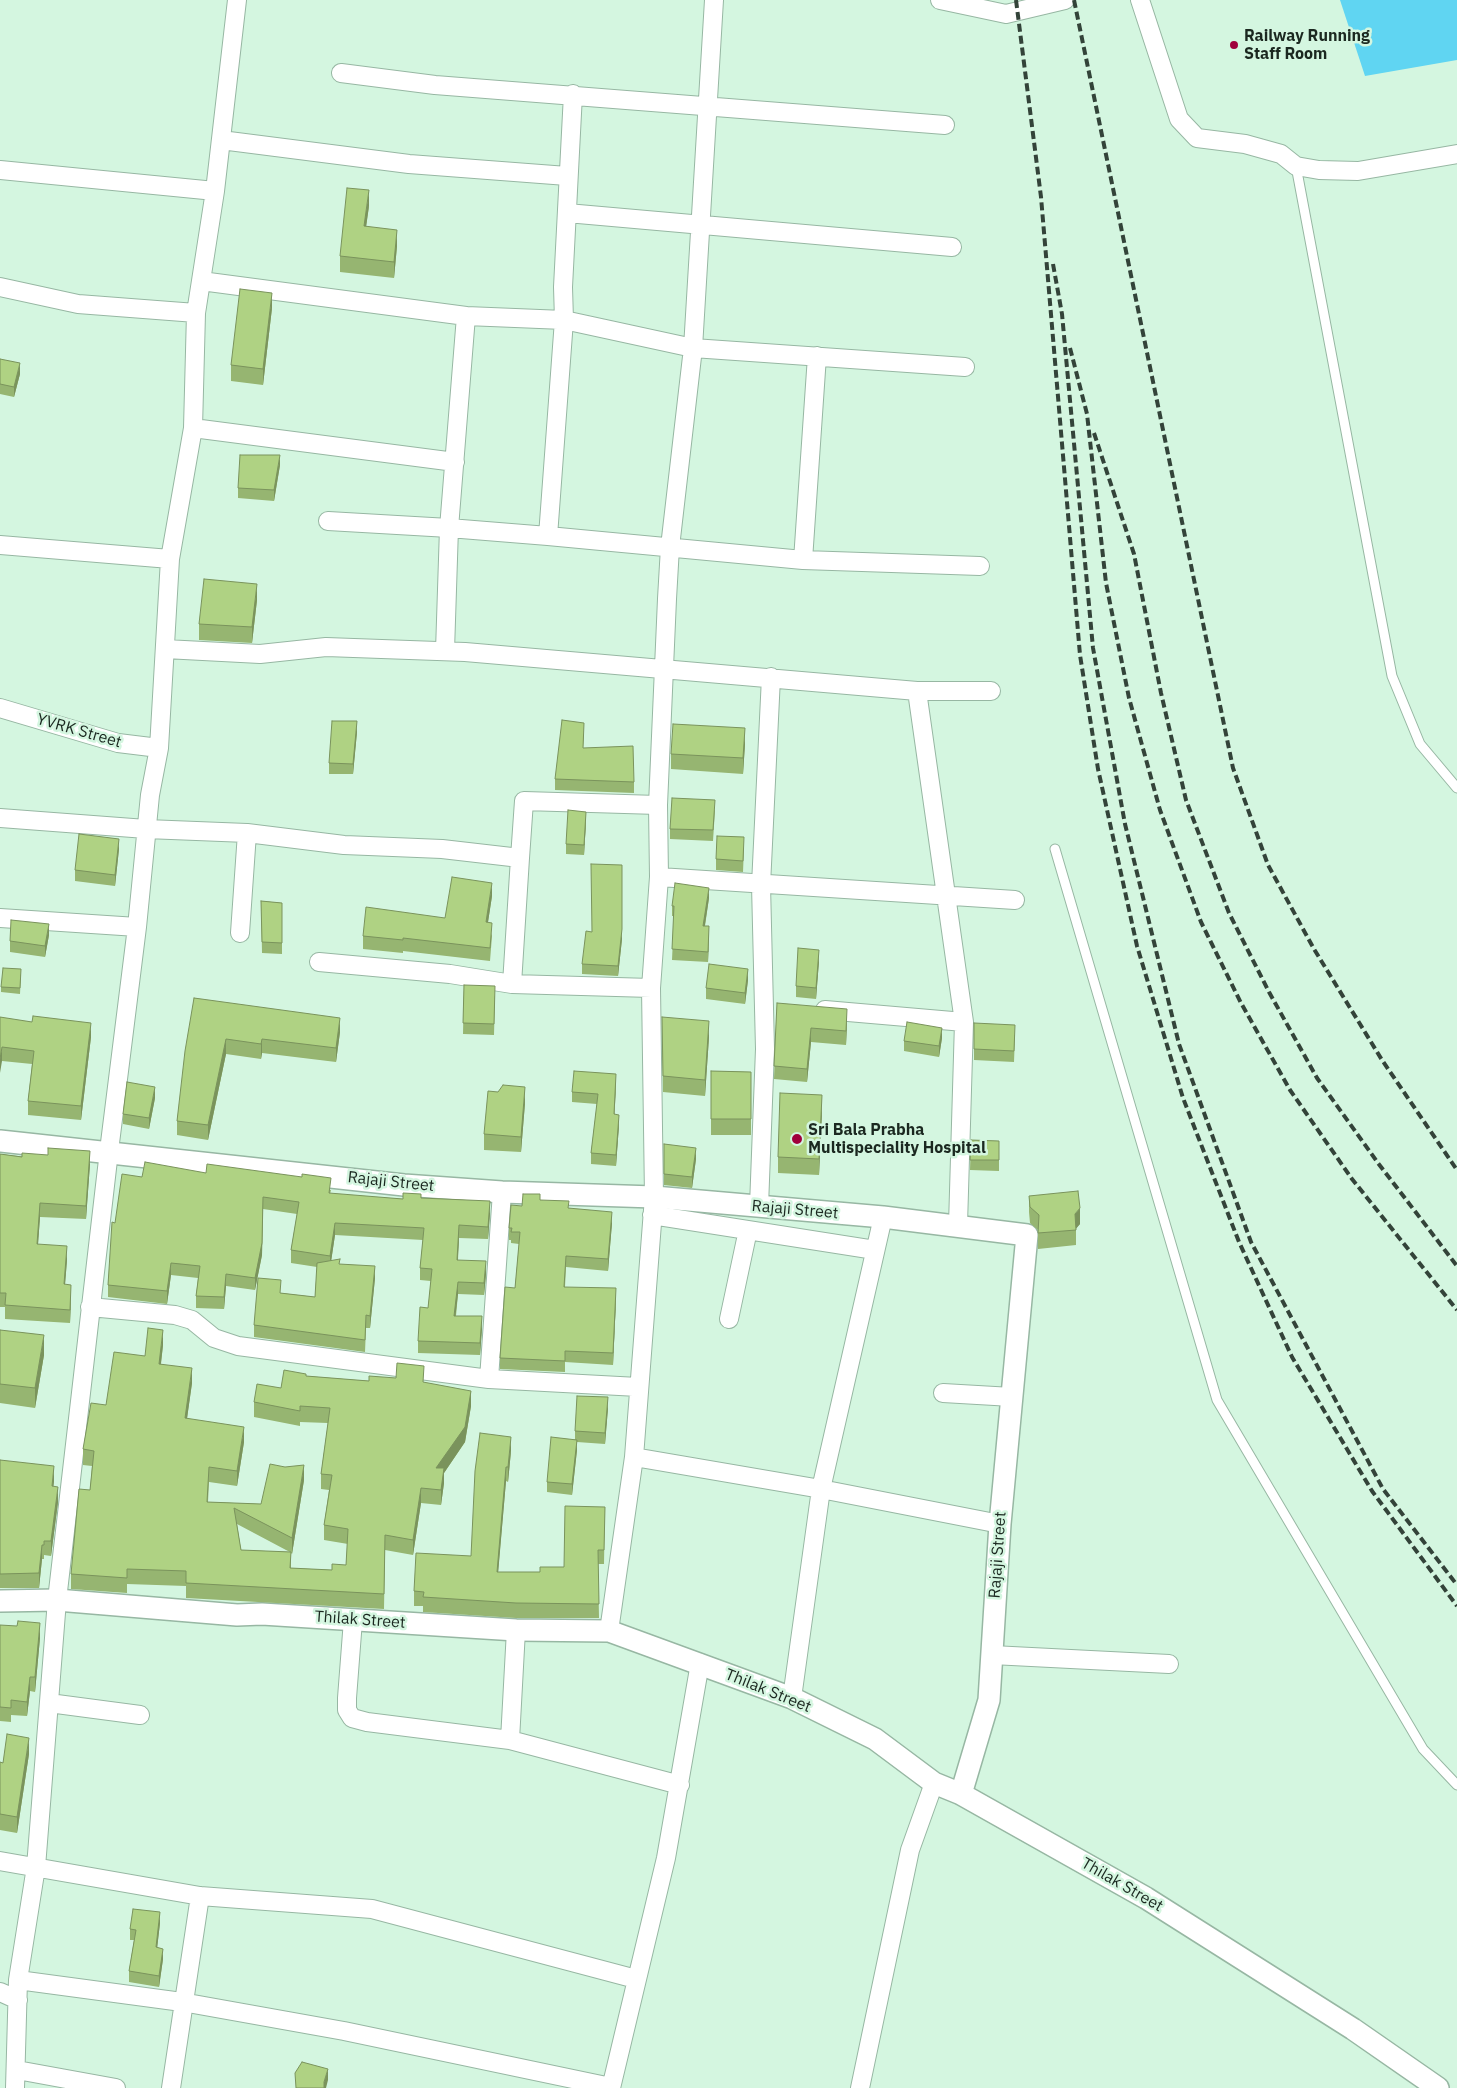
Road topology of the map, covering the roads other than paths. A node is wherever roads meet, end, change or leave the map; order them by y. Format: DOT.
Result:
graph roads {
  1 [pos="237,0"];
  2 [pos="714,0"];
  3 [pos="940,0"];
  4 [pos="1065,0"];
  5 [pos="1140,0"];
  6 [pos="341,73"];
  7 [pos="573,94"];
  8 [pos="709,106"];
  9 [pos="945,124"];
  10 [pos="221,140"];
  11 [pos="1457,154"];
  12 [pos="1296,166"];
  13 [pos="0,170"];
  14 [pos="567,176"];
  15 [pos="215,191"];
  16 [pos="567,212"];
  17 [pos="699,226"];
  18 [pos="952,247"];
  19 [pos="201,281"];
  20 [pos="0,287"];
  21 [pos="196,313"];
  22 [pos="466,316"];
  23 [pos="564,320"];
  24 [pos="693,348"];
  25 [pos="817,356"];
  26 [pos="965,367"];
  27 [pos="193,428"];
  28 [pos="455,462"];
  29 [pos="328,521"];
  30 [pos="449,528"];
  31 [pos="548,536"];
  32 [pos="0,545"];
  33 [pos="670,547"];
  34 [pos="170,559"];
  35 [pos="803,560"];
  36 [pos="980,566"];
  37 [pos="165,649"];
  38 [pos="445,651"];
  39 [pos="664,670"];
  40 [pos="771,677"];
  41 [pos="917,691"];
  42 [pos="991,692"];
  43 [pos="0,708"];
  44 [pos="159,748"];
  45 [pos="1457,788"];
  46 [pos="658,805"];
  47 [pos="0,818"];
  48 [pos="146,830"];
  49 [pos="247,833"];
  50 [pos="1056,849"];
  51 [pos="520,858"];
  52 [pos="659,877"];
  53 [pos="762,885"];
  54 [pos="945,896"];
  55 [pos="1015,900"];
  56 [pos="0,918"];
  57 [pos="137,927"];
  58 [pos="240,933"];
  59 [pos="318,962"];
  60 [pos="512,984"];
  61 [pos="651,988"];
  62 [pos="764,1005"];
  63 [pos="784,1007"];
  64 [pos="812,1009"];
  65 [pos="964,1022"];
  66 [pos="0,1141"];
  67 [pos="109,1151"];
  68 [pos="502,1192"];
  69 [pos="653,1206"];
  70 [pos="759,1206"];
  71 [pos="883,1217"];
  72 [pos="958,1225"];
  73 [pos="748,1230"];
  74 [pos="875,1250"];
  75 [pos="90,1307"];
  76 [pos="729,1319"];
  77 [pos="489,1379"];
  78 [pos="638,1387"];
  79 [pos="943,1393"];
  80 [pos="1012,1397"];
  81 [pos="634,1457"];
  82 [pos="821,1489"];
  83 [pos="1000,1524"];
  84 [pos="57,1600"];
  85 [pos="0,1601"];
  86 [pos="353,1620"];
  87 [pos="516,1630"];
  88 [pos="609,1631"];
  89 [pos="992,1655"];
  90 [pos="700,1663"];
  91 [pos="1169,1664"];
  92 [pos="792,1698"];
  93 [pos="49,1703"];
  94 [pos="140,1715"];
  95 [pos="510,1740"];
  96 [pos="934,1783"];
  97 [pos="1457,1784"];
  98 [pos="680,1785"];
  99 [pos="961,1794"];
  100 [pos="0,1862"];
  101 [pos="36,1867"];
  102 [pos="200,1896"];
  103 [pos="636,1978"];
  104 [pos="18,1980"];
  105 [pos="0,1992"];
  106 [pos="18,2000"];
  107 [pos="182,2002"];
  108 [pos="17,2070"];
  109 [pos="611,2087"];
  110 [pos="16,2088"];
  111 [pos="116,2088"];
  112 [pos="171,2088"];
  113 [pos="860,2088"];
  114 [pos="1438,2088"];
  1 -- 10 [label="street"];
  2 -- 8 [label="street"];
  3 -- 4 [label="street"];
  5 -- 12 [label="street"];
  6 -- 7 [label="street"];
  7 -- 8 [label="street"];
  7 -- 14 [label="street"];
  8 -- 9 [label="street"];
  8 -- 17 [label="street"];
  10 -- 14 [label="street"];
  10 -- 15 [label="street"];
  11 -- 12 [label="street"];
  12 -- 45 [label="lane"];
  13 -- 15 [label="street"];
  14 -- 16 [label="street"];
  15 -- 19 [label="street"];
  16 -- 17 [label="street"];
  16 -- 23 [label="street"];
  17 -- 18 [label="street"];
  17 -- 24 [label="street"];
  19 -- 21 [label="street"];
  19 -- 22 [label="street"];
  20 -- 21 [label="street"];
  21 -- 27 [label="street"];
  22 -- 23 [label="street"];
  22 -- 28 [label="street"];
  23 -- 24 [label="street"];
  23 -- 31 [label="street"];
  24 -- 25 [label="street"];
  24 -- 33 [label="street"];
  25 -- 26 [label="street"];
  25 -- 35 [label="street"];
  27 -- 28 [label="street"];
  27 -- 34 [label="street"];
  28 -- 30 [label="street"];
  29 -- 30 [label="street"];
  30 -- 31 [label="street"];
  30 -- 38 [label="street"];
  31 -- 33 [label="street"];
  32 -- 34 [label="street"];
  33 -- 35 [label="street"];
  33 -- 39 [label="street"];
  34 -- 37 [label="street"];
  35 -- 36 [label="street"];
  37 -- 38 [label="street"];
  37 -- 44 [label="street"];
  38 -- 39 [label="street"];
  39 -- 40 [label="street"];
  39 -- 46 [label="street"];
  40 -- 41 [label="street"];
  40 -- 53 [label="street"];
  41 -- 42 [label="street"];
  41 -- 54 [label="street"];
  43 -- 44 [label="street, YVRK Street"];
  44 -- 48 [label="street"];
  46 -- 51 [label="street"];
  46 -- 52 [label="street"];
  47 -- 48 [label="street"];
  48 -- 49 [label="street"];
  48 -- 57 [label="street"];
  49 -- 51 [label="street"];
  49 -- 58 [label="street"];
  50 -- 97 [label="lane"];
  51 -- 60 [label="street"];
  52 -- 53 [label="street"];
  52 -- 61 [label="street"];
  53 -- 54 [label="street"];
  53 -- 62 [label="street"];
  54 -- 55 [label="street"];
  54 -- 65 [label="street"];
  56 -- 57 [label="street"];
  57 -- 67 [label="street"];
  59 -- 60 [label="street"];
  60 -- 61 [label="street"];
  61 -- 69 [label="street"];
  62 -- 63 [label="street"];
  62 -- 70 [label="street"];
  64 -- 65 [label="street"];
  65 -- 72 [label="street"];
  66 -- 67 [label="street, Rajaji Street"];
  67 -- 68 [label="street, Rajaji Street"];
  67 -- 75 [label="street"];
  68 -- 69 [label="street, Rajaji Street"];
  68 -- 77 [label="street"];
  69 -- 70 [label="street, Rajaji Street"];
  69 -- 73 [label="street"];
  69 -- 78 [label="street"];
  70 -- 71 [label="street, Rajaji Street"];
  71 -- 72 [label="street, Rajaji Street"];
  71 -- 74 [label="street"];
  72 -- 80 [label="street, Rajaji Street"];
  73 -- 74 [label="street"];
  73 -- 76 [label="street"];
  74 -- 82 [label="street"];
  75 -- 77 [label="street"];
  75 -- 84 [label="street"];
  77 -- 78 [label="street"];
  78 -- 81 [label="street"];
  79 -- 80 [label="street"];
  80 -- 83 [label="street, Rajaji Street"];
  81 -- 82 [label="street"];
  81 -- 88 [label="street"];
  82 -- 83 [label="street"];
  82 -- 92 [label="street"];
  83 -- 89 [label="street, Rajaji Street"];
  84 -- 85 [label="street, Thilak Street"];
  84 -- 86 [label="street, Thilak Street"];
  84 -- 93 [label="street"];
  86 -- 87 [label="street, Thilak Street"];
  86 -- 95 [label="street"];
  87 -- 88 [label="street, Thilak Street"];
  87 -- 95 [label="street"];
  88 -- 90 [label="street, Thilak Street"];
  89 -- 91 [label="street"];
  89 -- 99 [label="street, Rajaji Street"];
  90 -- 92 [label="street, Thilak Street"];
  90 -- 98 [label="street"];
  92 -- 96 [label="street, Thilak Street"];
  93 -- 94 [label="street"];
  93 -- 101 [label="street"];
  95 -- 98 [label="street"];
  96 -- 99 [label="street, Thilak Street"];
  96 -- 113 [label="street"];
  98 -- 103 [label="street"];
  99 -- 114 [label="street, Thilak Street"];
  100 -- 101 [label="street"];
  101 -- 102 [label="street"];
  101 -- 104 [label="street"];
  102 -- 103 [label="street"];
  102 -- 107 [label="street"];
  103 -- 109 [label="street"];
  104 -- 106 [label="street"];
  104 -- 107 [label="street"];
  105 -- 106 [label="street"];
  106 -- 108 [label="street"];
  107 -- 109 [label="street"];
  107 -- 112 [label="street"];
  108 -- 110 [label="street"];
  108 -- 111 [label="street"];
}
